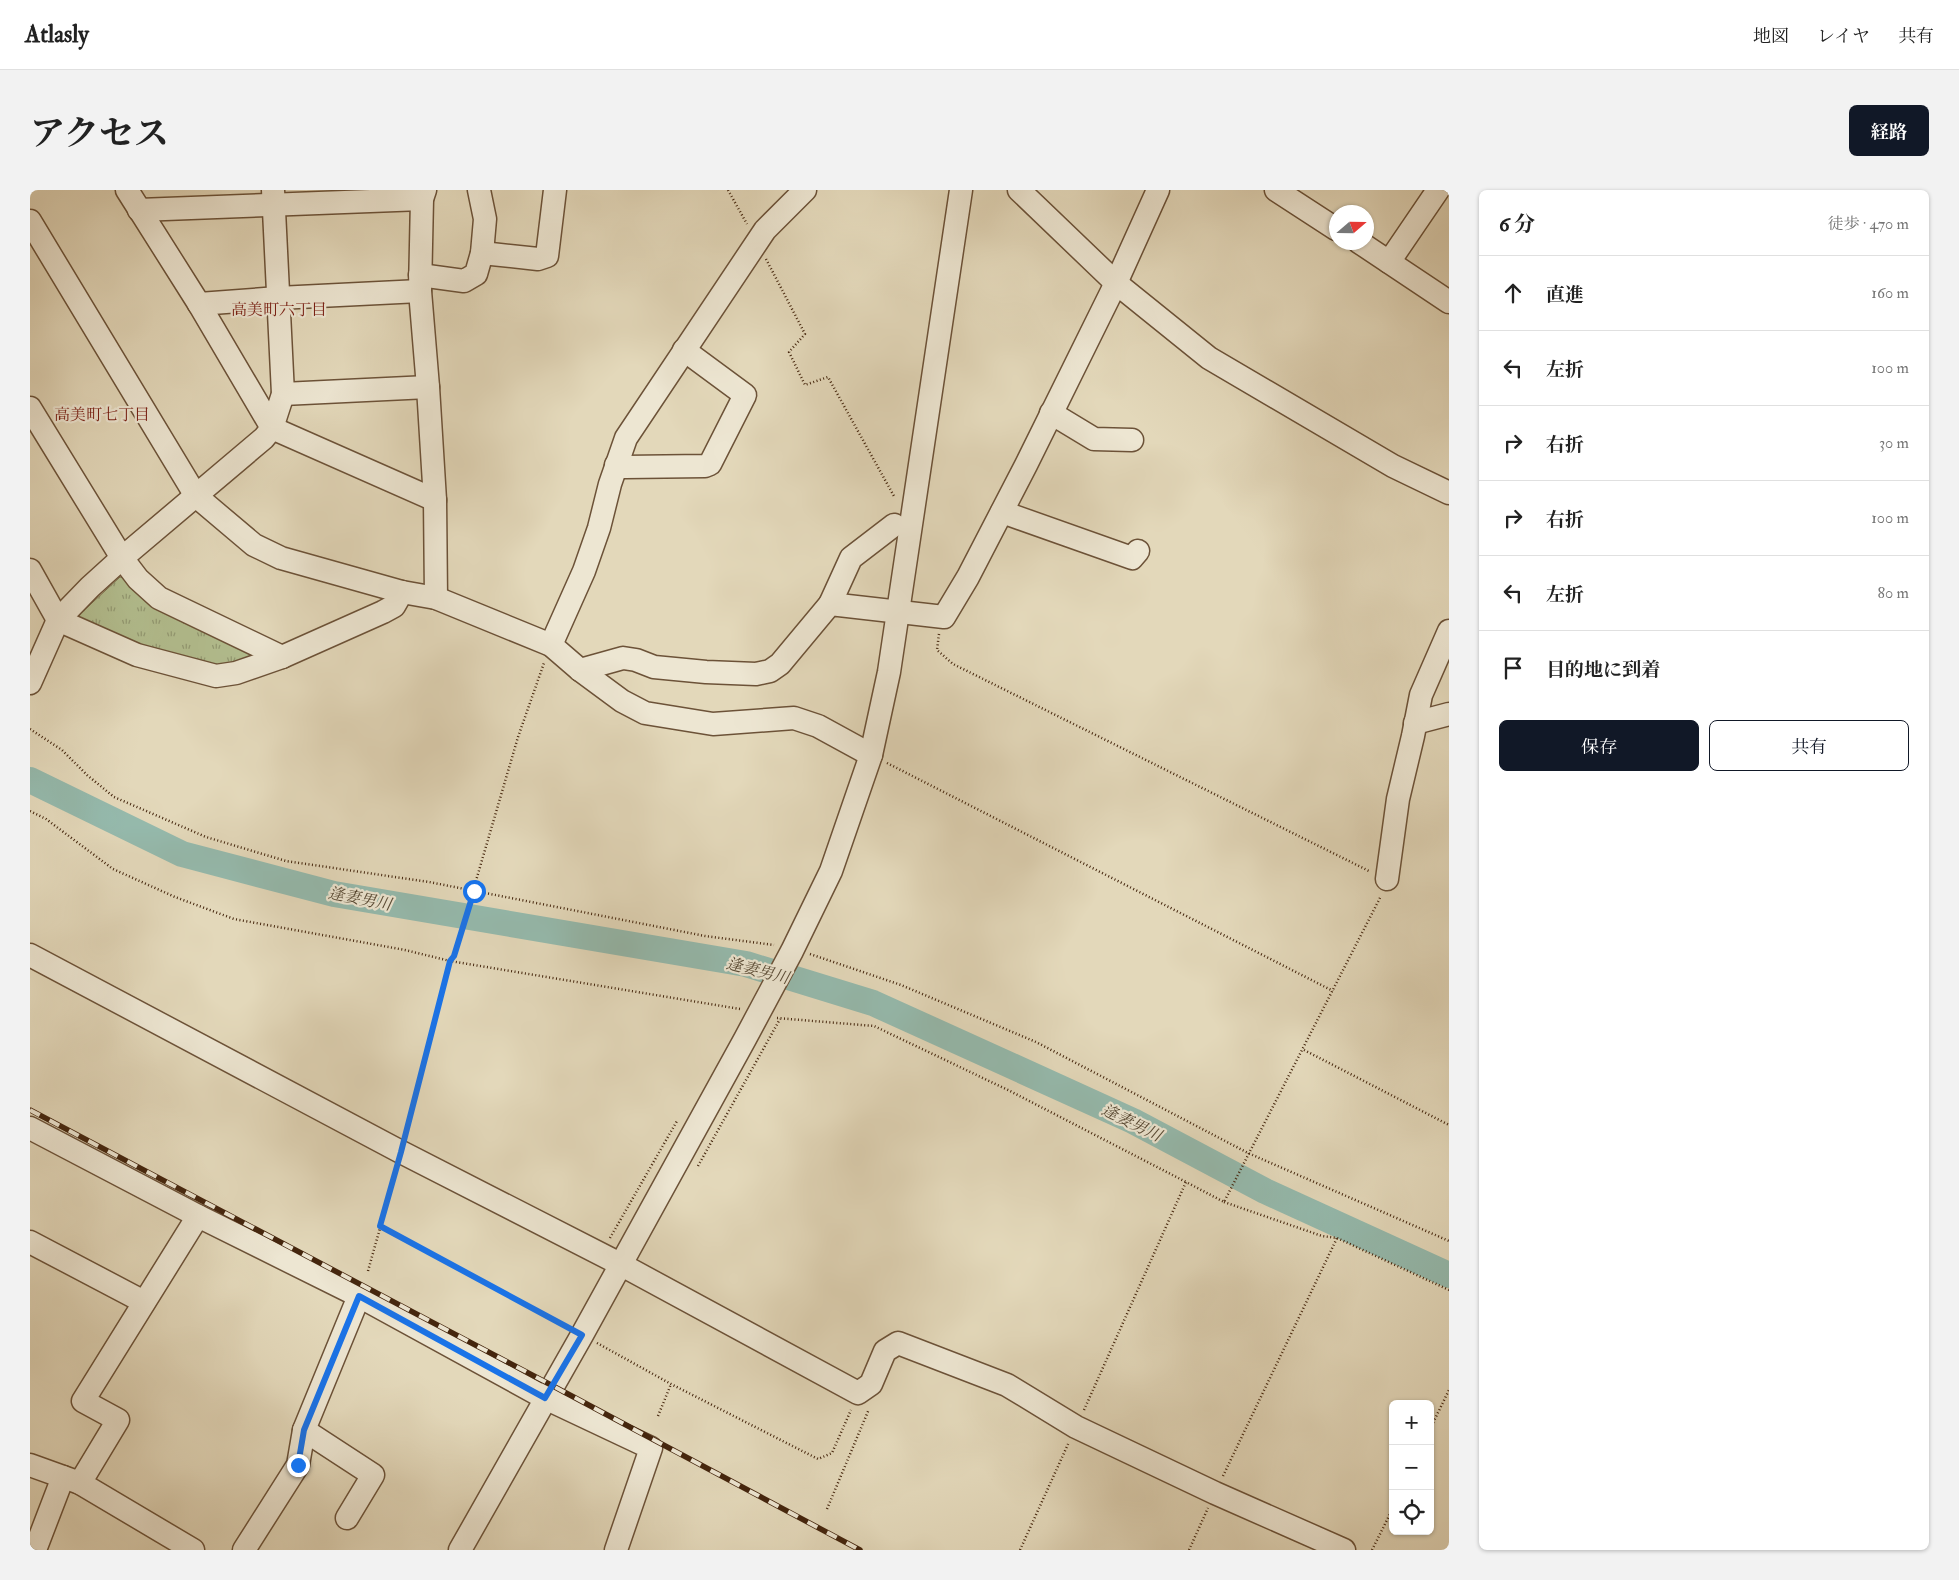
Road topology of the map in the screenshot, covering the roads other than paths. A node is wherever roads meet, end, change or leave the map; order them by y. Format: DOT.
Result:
graph roads {
  1 [pos="127,190"];
  2 [pos="479,190"];
  3 [pos="555,190"];
  4 [pos="805,190"];
  5 [pos="961,190"];
  6 [pos="1019,190"];
  7 [pos="1158,190"];
  8 [pos="1276,190"];
  9 [pos="1438,190"];
  10 [pos="424,194"];
  11 [pos="273,197"];
  12 [pos="140,210"];
  13 [pos="30,221"];
  14 [pos="1329,224"];
  15 [pos="1370,250"];
  16 [pos="482,253"];
  17 [pos="1389,262"];
  18 [pos="420,283"];
  19 [pos="1116,283"];
  20 [pos="278,298"];
  21 [pos="1449,302"];
  22 [pos="199,304"];
  23 [pos="684,350"];
  24 [pos="428,386"];
  25 [pos="283,394"];
  26 [pos="30,408"];
  27 [pos="1051,413"];
  28 [pos="272,428"];
  29 [pos="1132,440"];
  30 [pos="616,465"];
  31 [pos="1449,493"];
  32 [pos="196,496"];
  33 [pos="435,500"];
  34 [pos="1002,512"];
  35 [pos="894,525"];
  36 [pos="1138,551"];
  37 [pos="122,558"];
  38 [pos="30,570"];
  39 [pos="402,592"];
  40 [pos="436,598"];
  41 [pos="830,604"];
  42 [pos="899,612"];
  43 [pos="58,620"];
  44 [pos="1449,630"];
  45 [pos="551,645"];
  46 [pos="282,657"];
  47 [pos="580,670"];
  48 [pos="30,683"];
  49 [pos="1449,714"];
  50 [pos="1415,723"];
  51 [pos="871,754"];
  52 [pos="1387,880"];
  53 [pos="30,955"];
  54 [pos="30,1128"];
  55 [pos="198,1216"];
  56 [pos="30,1242"];
  57 [pos="620,1264"];
  58 [pos="359,1296"];
  59 [pos="144,1302"];
  60 [pos="545,1398"];
  61 [pos="304,1430"];
  62 [pos="30,1465"];
  63 [pos="72,1480"];
  64 [pos="347,1518"];
  65 [pos="35,1550"];
  66 [pos="193,1550"];
  67 [pos="244,1550"];
  68 [pos="460,1550"];
  69 [pos="616,1550"];
  70 [pos="1344,1550"];
  1 -- 12 [label="street"];
  2 -- 16 [label="street"];
  3 -- 16 [label="street"];
  4 -- 23 [label="street"];
  5 -- 42 [label="street"];
  6 -- 19 [label="street"];
  7 -- 19 [label="street"];
  8 -- 14 [label="street"];
  9 -- 17 [label="street"];
  10 -- 11 [label="street"];
  10 -- 18 [label="street"];
  11 -- 12 [label="street"];
  11 -- 20 [label="street"];
  12 -- 22 [label="street"];
  13 -- 32 [label="street"];
  15 -- 17 [label="street"];
  16 -- 18 [label="street"];
  17 -- 21 [label="street"];
  18 -- 20 [label="street"];
  18 -- 24 [label="street"];
  19 -- 27 [label="street"];
  19 -- 31 [label="street"];
  20 -- 22 [label="street"];
  20 -- 25 [label="street"];
  22 -- 28 [label="street"];
  23 -- 30 [label="street"];
  23 -- 30 [label="street"];
  24 -- 25 [label="street"];
  24 -- 33 [label="street"];
  25 -- 28 [label="street"];
  26 -- 37 [label="street"];
  27 -- 29 [label="street"];
  27 -- 34 [label="street"];
  28 -- 32 [label="street"];
  28 -- 33 [label="street"];
  30 -- 45 [label="street"];
  32 -- 37 [label="street"];
  32 -- 39 [label="street"];
  33 -- 40 [label="street"];
  34 -- 36 [label="street"];
  34 -- 42 [label="street"];
  35 -- 41 [label="street"];
  37 -- 43 [label="street"];
  37 -- 46 [label="street"];
  38 -- 43 [label="street"];
  39 -- 40 [label="street"];
  39 -- 46 [label="street"];
  40 -- 45 [label="street"];
  41 -- 42 [label="street"];
  41 -- 47 [label="street"];
  42 -- 51 [label="street"];
  43 -- 46 [label="street"];
  43 -- 48 [label="street"];
  44 -- 50 [label="street"];
  45 -- 47 [label="street"];
  47 -- 51 [label="street"];
  49 -- 50 [label="street"];
  50 -- 52 [label="street"];
  51 -- 57 [label="street"];
  53 -- 57 [label="street"];
  54 -- 55 [label="street"];
  55 -- 58 [label="street"];
  55 -- 59 [label="street"];
  56 -- 59 [label="street"];
  57 -- 60 [label="street"];
  57 -- 70 [label="street"];
  58 -- 60 [label="street"];
  58 -- 61 [label="street"];
  59 -- 63 [label="street"];
  60 -- 68 [label="street"];
  60 -- 69 [label="street"];
  61 -- 64 [label="street"];
  61 -- 67 [label="street"];
  62 -- 63 [label="street"];
  63 -- 65 [label="street"];
  63 -- 66 [label="street"];
}
